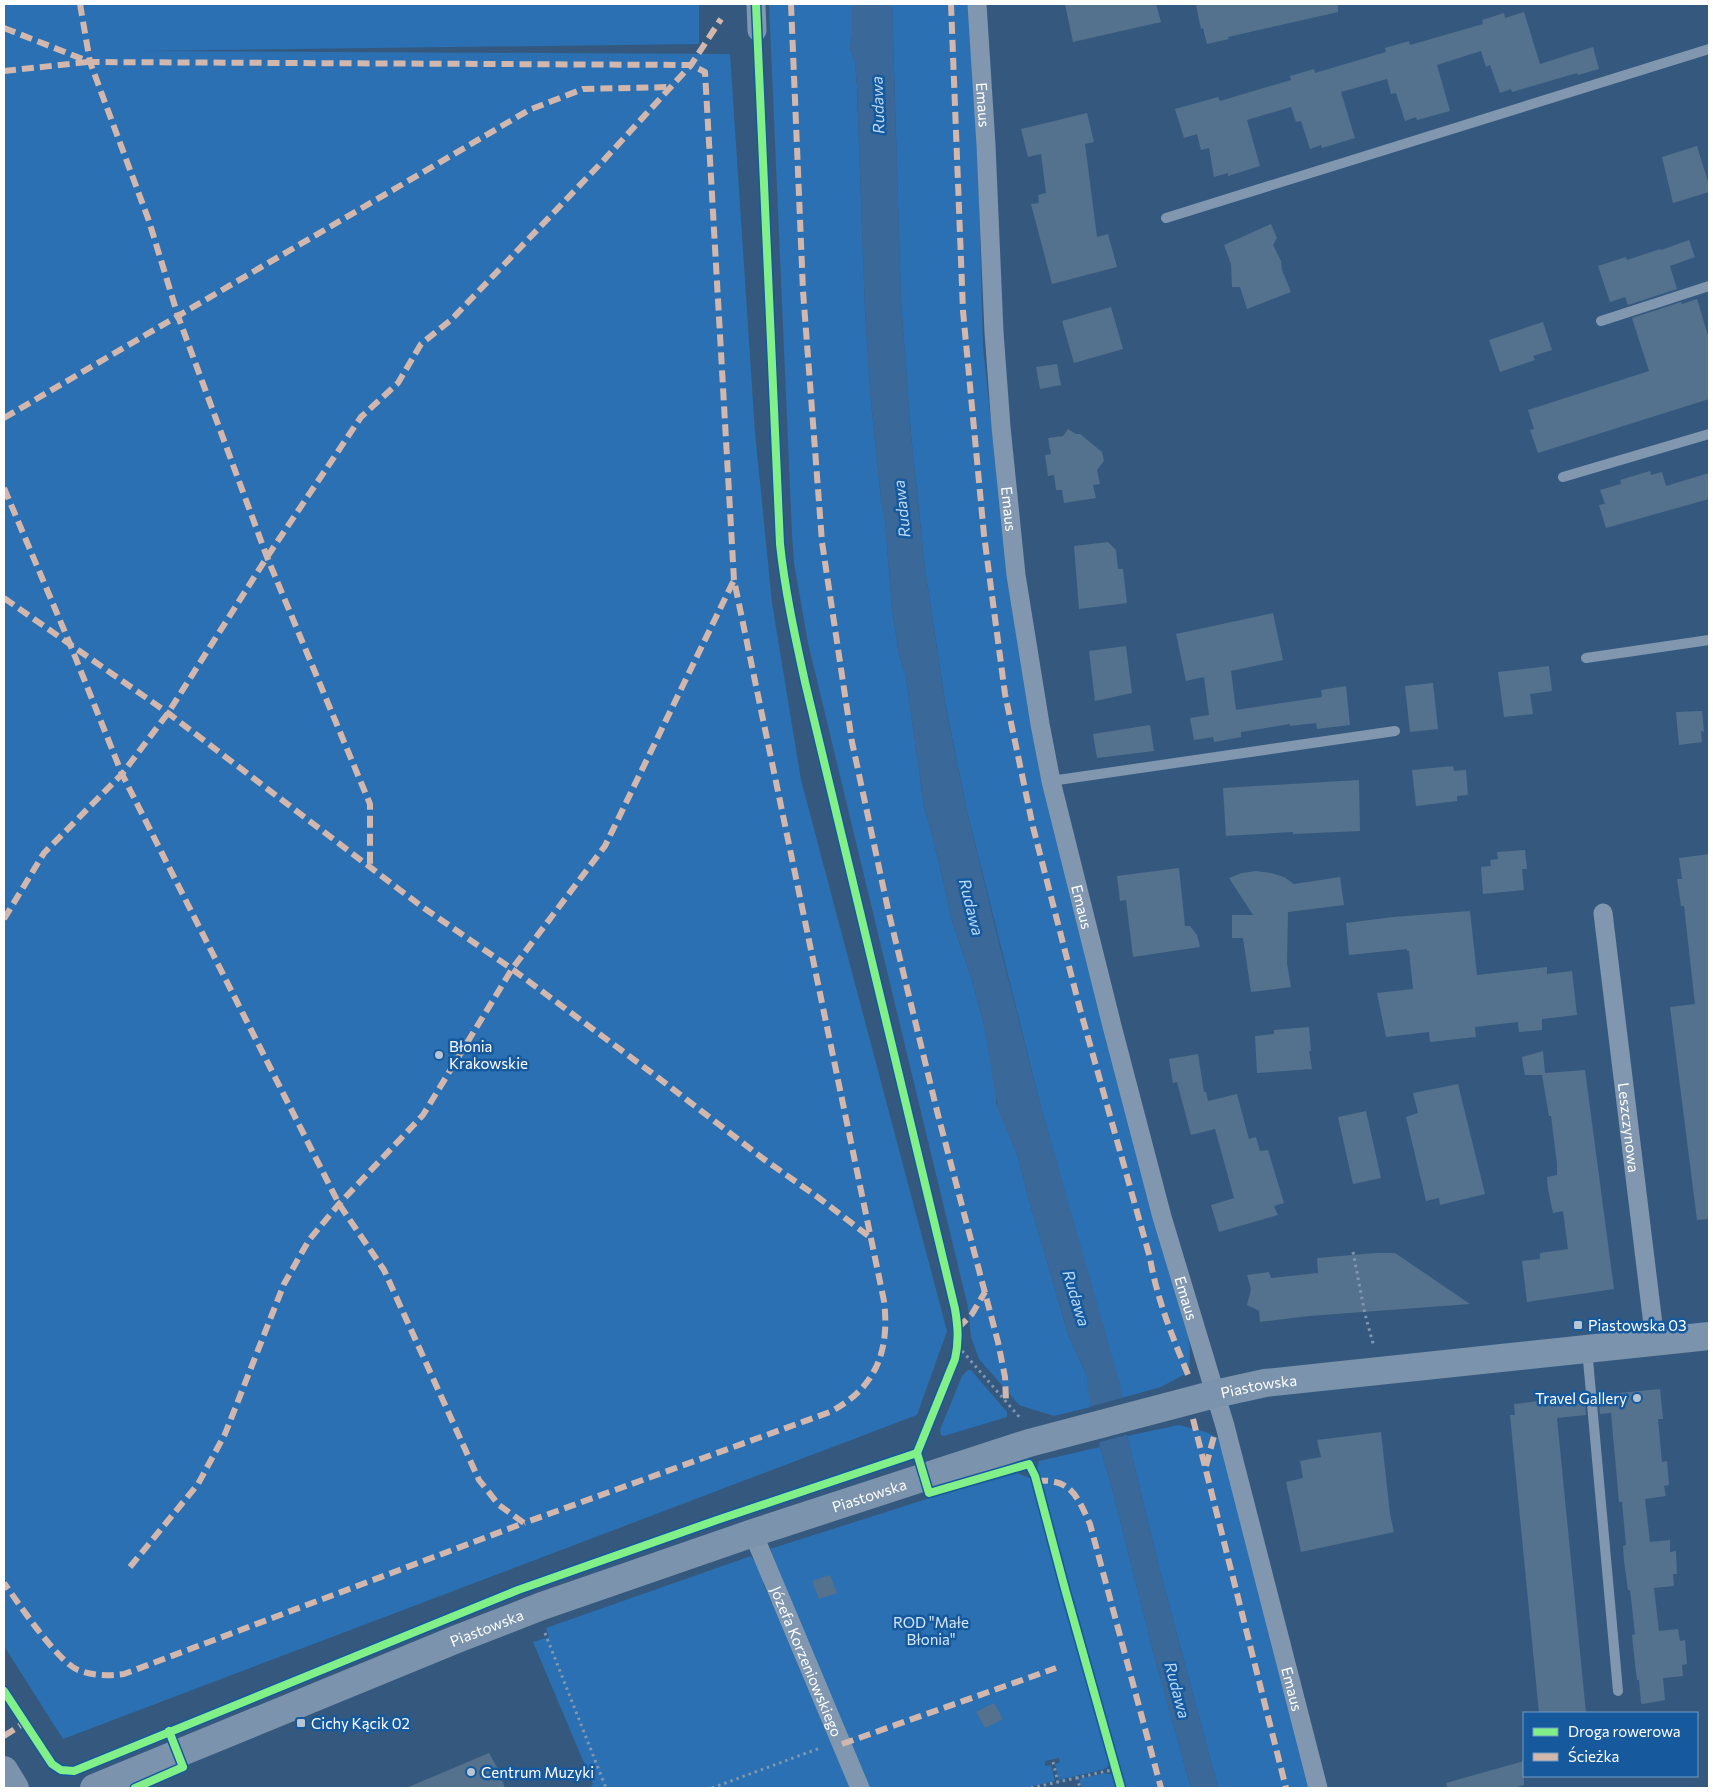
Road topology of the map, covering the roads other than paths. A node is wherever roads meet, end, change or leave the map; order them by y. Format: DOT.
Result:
graph roads {
  1 [pos="756,4"];
  2 [pos="977,4"];
  3 [pos="757,31"];
  4 [pos="1709,49"];
  5 [pos="1166,218"];
  6 [pos="1709,286"];
  7 [pos="1601,321"];
  8 [pos="1709,434"];
  9 [pos="1563,478"];
  10 [pos="1709,640"];
  11 [pos="1586,658"];
  12 [pos="1395,731"];
  13 [pos="1051,781"];
  14 [pos="1603,913"];
  15 [pos="1709,1336"];
  16 [pos="1655,1342"];
  17 [pos="1586,1348"];
  18 [pos="1215,1394"];
  19 [pos="753,1533"];
  20 [pos="1618,1691"];
  21 [pos="4,1770"];
  22 [pos="15,1788"];
  23 [pos="94,1788"];
  24 [pos="860,1788"];
  25 [pos="1318,1788"];
  1 -- 3 [label="street"];
  2 -- 13 [label="street, Emaus"];
  4 -- 5 [label="lane"];
  6 -- 7 [label="lane"];
  8 -- 9 [label="lane"];
  10 -- 11 [label="lane"];
  12 -- 13 [label="lane"];
  13 -- 18 [label="street, Emaus"];
  14 -- 16 [label="street, Leszczynowa"];
  15 -- 16 [label="street, Piastowska"];
  16 -- 17 [label="street, Piastowska"];
  17 -- 18 [label="street, Piastowska"];
  17 -- 20 [label="lane"];
  18 -- 19 [label="street, Piastowska"];
  18 -- 25 [label="street, Emaus"];
  19 -- 23 [label="street, Piastowska"];
  19 -- 24 [label="street, Józefa Korzeniowskiego"];
  21 -- 22 [label="street"];
}
